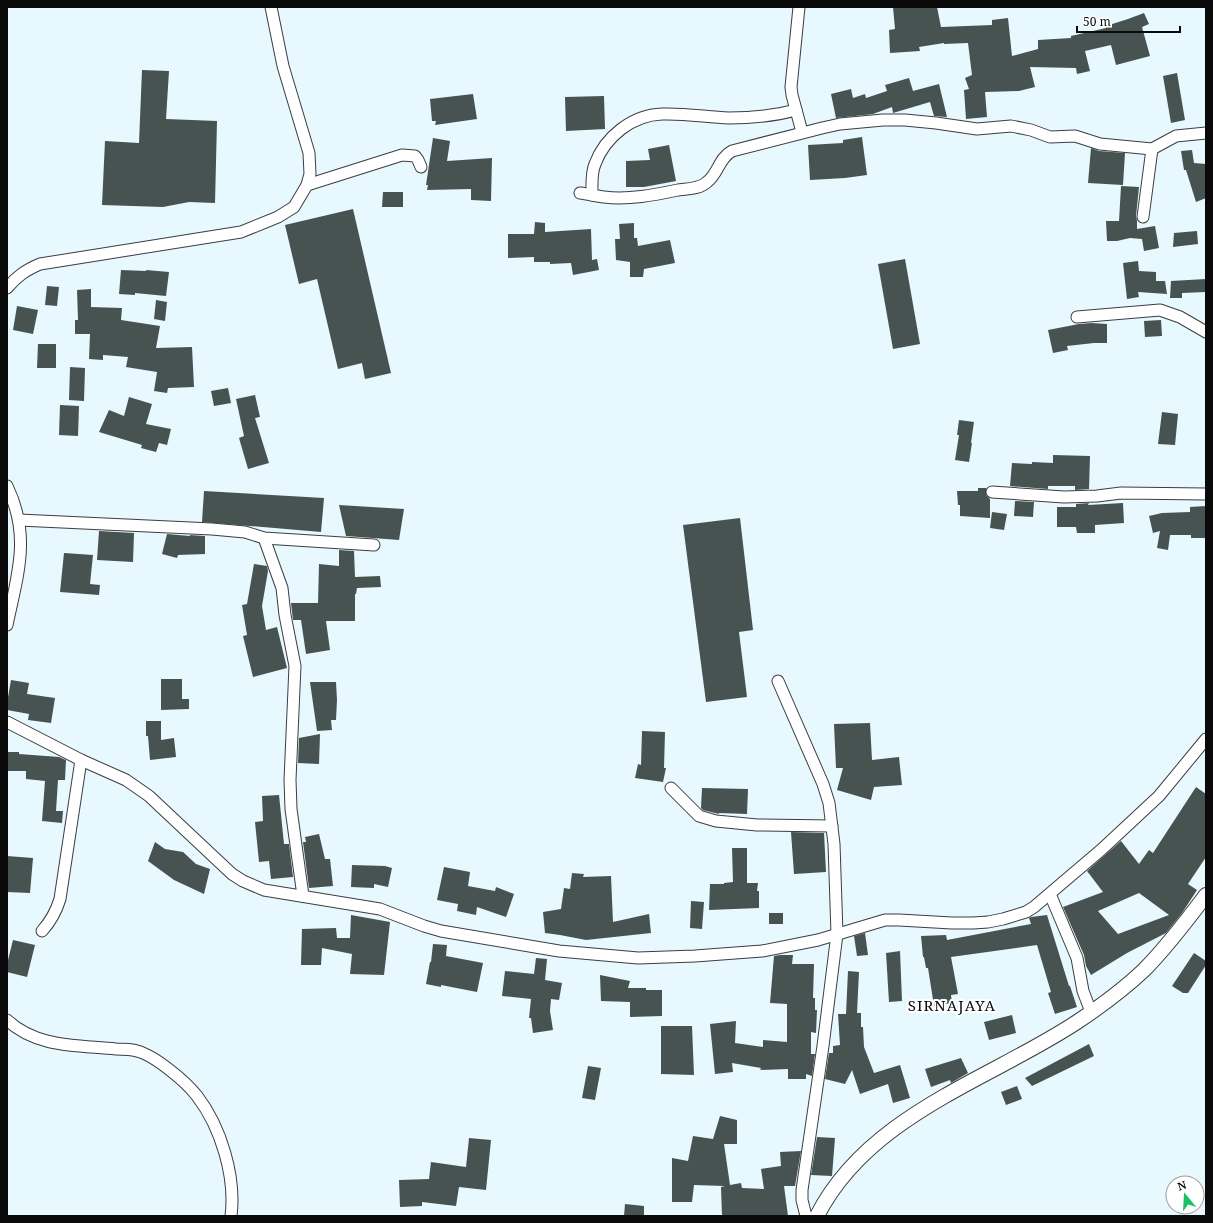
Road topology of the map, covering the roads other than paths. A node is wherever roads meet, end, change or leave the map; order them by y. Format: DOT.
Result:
graph roads {
  1 [pos="271,7"];
  2 [pos="799,7"];
  3 [pos="796,110"];
  4 [pos="802,132"];
  5 [pos="1206,133"];
  6 [pos="1152,149"];
  7 [pos="421,167"];
  8 [pos="307,185"];
  9 [pos="580,192"];
  10 [pos="592,195"];
  11 [pos="1143,217"];
  12 [pos="7,288"];
  13 [pos="1077,317"];
  14 [pos="1206,332"];
  15 [pos="7,486"];
  16 [pos="992,492"];
  17 [pos="1206,494"];
  18 [pos="19,520"];
  19 [pos="264,538"];
  20 [pos="374,545"];
  21 [pos="7,624"];
  22 [pos="778,681"];
  23 [pos="7,722"];
  24 [pos="1206,739"];
  25 [pos="81,760"];
  26 [pos="671,788"];
  27 [pos="832,826"];
  28 [pos="1050,894"];
  29 [pos="303,896"];
  30 [pos="1206,896"];
  31 [pos="42,931"];
  32 [pos="837,934"];
  33 [pos="1091,1012"];
  34 [pos="7,1020"];
  35 [pos="232,1216"];
  36 [pos="806,1216"];
  37 [pos="817,1216"];
  1 -- 8 [label="street"];
  2 -- 3 [label="street"];
  3 -- 4 [label="street"];
  3 -- 10 [label="street"];
  4 -- 6 [label="street"];
  4 -- 10 [label="street"];
  5 -- 6 [label="street"];
  6 -- 11 [label="street"];
  7 -- 8 [label="street"];
  8 -- 12 [label="street"];
  9 -- 10 [label="street"];
  13 -- 14 [label="street"];
  15 -- 18 [label="street"];
  16 -- 17 [label="street"];
  18 -- 19 [label="street"];
  18 -- 21 [label="street"];
  19 -- 20 [label="street"];
  19 -- 29 [label="street"];
  22 -- 27 [label="street"];
  23 -- 25 [label="street"];
  24 -- 28 [label="street"];
  25 -- 29 [label="street"];
  25 -- 31 [label="street"];
  26 -- 27 [label="street"];
  27 -- 32 [label="street"];
  28 -- 32 [label="street"];
  28 -- 33 [label="street"];
  29 -- 32 [label="street"];
  30 -- 33 [label="street"];
  32 -- 36 [label="street"];
  33 -- 37 [label="street"];
  34 -- 35 [label="street"];
}
